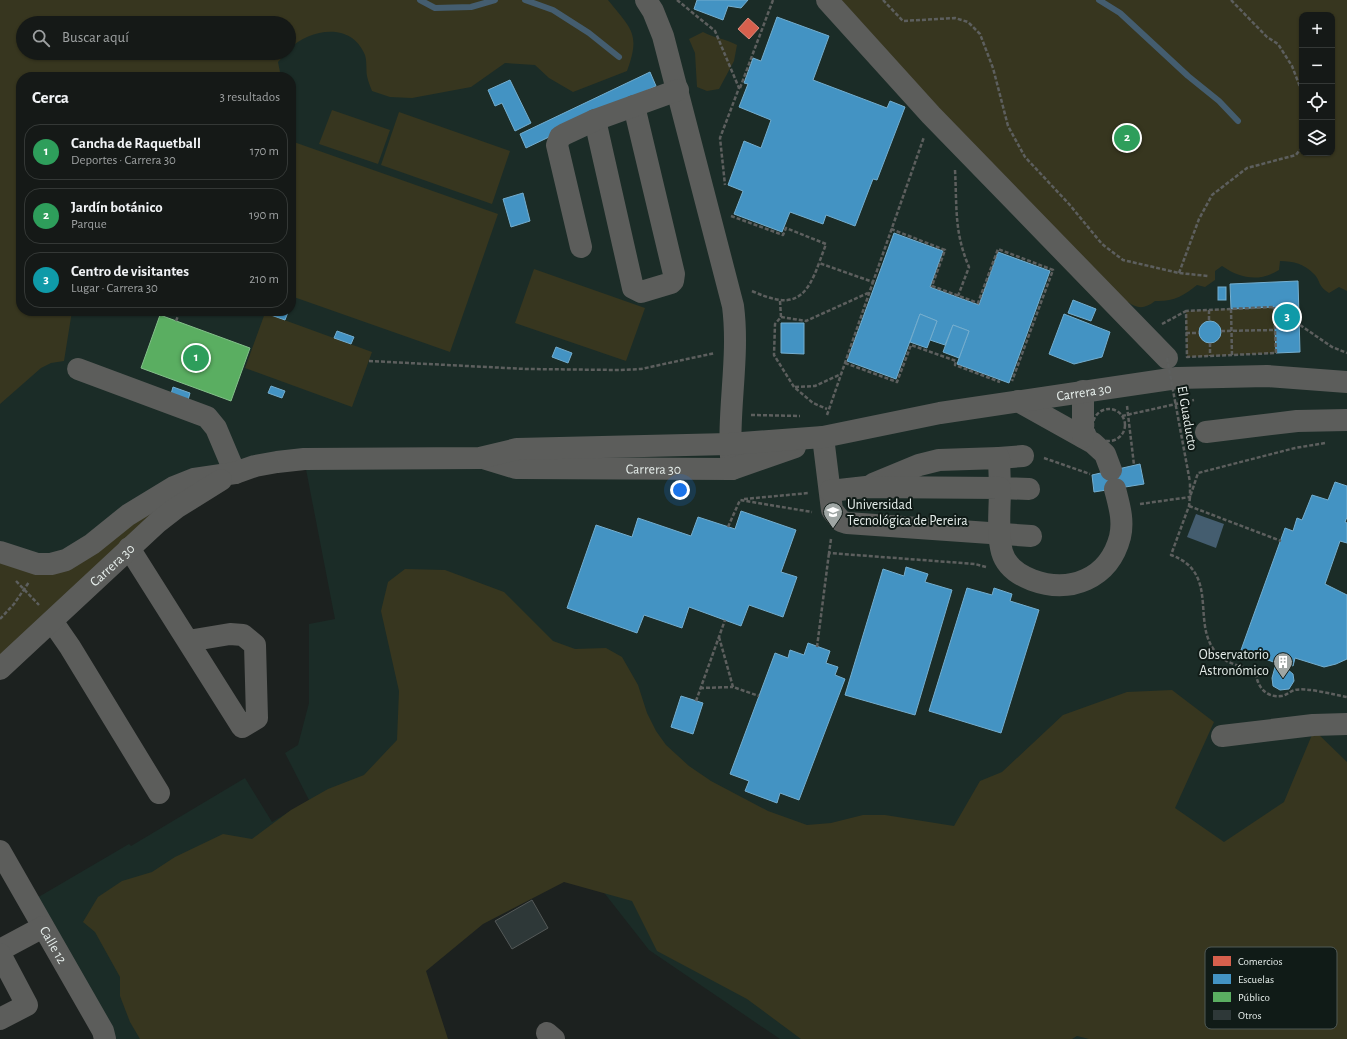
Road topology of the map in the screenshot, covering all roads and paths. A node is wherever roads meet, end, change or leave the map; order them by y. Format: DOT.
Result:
graph roads {
  1 [pos="646,0"];
  2 [pos="677,0"];
  3 [pos="773,0"];
  4 [pos="827,0"];
  5 [pos="883,0"];
  6 [pos="1230,0"];
  7 [pos="1299,84"];
  8 [pos="739,88"];
  9 [pos="678,90"];
  10 [pos="634,106"];
  11 [pos="931,116"];
  12 [pos="595,120"];
  13 [pos="1299,151"];
  14 [pos="955,166"];
  15 [pos="725,186"];
  16 [pos="729,208"];
  17 [pos="730,216"];
  18 [pos="732,223"];
  19 [pos="891,229"];
  20 [pos="581,247"];
  21 [pos="819,263"];
  22 [pos="1178,273"];
  23 [pos="1208,276"];
  24 [pos="873,282"];
  25 [pos="751,291"];
  26 [pos="869,293"];
  27 [pos="958,296"];
  28 [pos="780,301"];
  29 [pos="1231,309"];
  30 [pos="1209,310"];
  31 [pos="1186,311"];
  32 [pos="178,316"];
  33 [pos="781,317"];
  34 [pos="176,321"];
  35 [pos="1209,321"];
  36 [pos="1300,325"];
  37 [pos="1275,330"];
  38 [pos="1221,331"];
  39 [pos="1231,331"];
  40 [pos="1186,333"];
  41 [pos="1199,333"];
  42 [pos="1147,336"];
  43 [pos="1210,343"];
  44 [pos="1347,353"];
  45 [pos="1232,355"];
  46 [pos="1210,356"];
  47 [pos="1167,358"];
  48 [pos="715,360"];
  49 [pos="368,361"];
  50 [pos="845,363"];
  51 [pos="78,369"];
  52 [pos="840,375"];
  53 [pos="1347,382"];
  54 [pos="1003,383"];
  55 [pos="794,387"];
  56 [pos="1083,391"];
  57 [pos="1014,393"];
  58 [pos="1198,399"];
  59 [pos="827,409"];
  60 [pos="730,415"];
  61 [pos="820,415"];
  62 [pos="827,415"];
  63 [pos="1128,415"];
  64 [pos="805,416"];
  65 [pos="1122,416"];
  66 [pos="1347,420"];
  67 [pos="1206,432"];
  68 [pos="823,437"];
  69 [pos="1083,437"];
  70 [pos="1329,443"];
  71 [pos="729,444"];
  72 [pos="1033,454"];
  73 [pos="480,458"];
  74 [pos="999,458"];
  75 [pos="1134,465"];
  76 [pos="732,469"];
  77 [pos="234,473"];
  78 [pos="1112,475"];
  79 [pos="866,487"];
  80 [pos="1000,488"];
  81 [pos="1029,489"];
  82 [pos="830,491"];
  83 [pos="1190,496"];
  84 [pos="740,500"];
  85 [pos="1137,505"];
  86 [pos="1189,506"];
  87 [pos="835,516"];
  88 [pos="728,528"];
  89 [pos="1001,535"];
  90 [pos="1031,536"];
  91 [pos="1281,541"];
  92 [pos="129,548"];
  93 [pos="0,552"];
  94 [pos="829,553"];
  95 [pos="37,564"];
  96 [pos="991,570"];
  97 [pos="11,576"];
  98 [pos="25,589"];
  99 [pos="0,619"];
  100 [pos="52,620"];
  101 [pos="725,620"];
  102 [pos="719,636"];
  103 [pos="188,641"];
  104 [pos="817,647"];
  105 [pos="0,669"];
  106 [pos="733,687"];
  107 [pos="700,688"];
  108 [pos="759,696"];
  109 [pos="1347,697"];
  110 [pos="696,701"];
  111 [pos="1347,724"];
  112 [pos="1222,736"];
  113 [pos="159,793"];
  114 [pos="0,851"];
  115 [pos="43,927"];
  116 [pos="0,950"];
  117 [pos="0,954"];
  118 [pos="0,1018"];
  119 [pos="105,1039"];
  1 -- 9 [label="street"];
  2 -- 8 [label="path"];
  3 -- 8 [label="path"];
  4 -- 11 [label="street"];
  5 -- 22 [label="path"];
  6 -- 7 [label="path"];
  8 -- 15 [label="path"];
  9 -- 10 [label="street"];
  9 -- 60 [label="street"];
  10 -- 12 [label="street"];
  10 -- 12 [label="street"];
  11 -- 19 [label="path"];
  11 -- 42 [label="street"];
  12 -- 20 [label="street"];
  13 -- 22 [label="path"];
  14 -- 27 [label="path"];
  16 -- 17 [label="path"];
  17 -- 18 [label="path"];
  17 -- 21 [label="path"];
  19 -- 24 [label="path"];
  19 -- 27 [label="path"];
  21 -- 24 [label="path"];
  21 -- 28 [label="path"];
  22 -- 23 [label="path"];
  24 -- 26 [label="path"];
  25 -- 28 [label="path"];
  26 -- 33 [label="path"];
  26 -- 50 [label="path"];
  27 -- 57 [label="path"];
  28 -- 33 [label="path"];
  29 -- 30 [label="path"];
  29 -- 37 [label="path"];
  29 -- 39 [label="path"];
  30 -- 31 [label="path"];
  30 -- 35 [label="path"];
  31 -- 40 [label="path"];
  31 -- 42 [label="path"];
  32 -- 34 [label="path"];
  33 -- 55 [label="path"];
  36 -- 44 [label="path"];
  37 -- 39 [label="path"];
  37 -- 45 [label="path"];
  38 -- 39 [label="path"];
  39 -- 45 [label="path"];
  40 -- 41 [label="path"];
  40 -- 46 [label="path"];
  42 -- 47 [label="street"];
  43 -- 46 [label="path"];
  45 -- 46 [label="path"];
  47 -- 83 [label="path, El Guaducto, bridge"];
  48 -- 49 [label="path"];
  50 -- 52 [label="path"];
  50 -- 54 [label="path"];
  51 -- 77 [label="street"];
  52 -- 55 [label="path"];
  52 -- 59 [label="path"];
  53 -- 56 [label="street, Carrera 30"];
  55 -- 59 [label="path"];
  56 -- 57 [label="street, Carrera 30"];
  56 -- 69 [label="street"];
  57 -- 68 [label="street, Carrera 30"];
  57 -- 69 [label="street"];
  58 -- 63 [label="path"];
  59 -- 62 [label="path"];
  60 -- 64 [label="path"];
  60 -- 71 [label="street"];
  61 -- 62 [label="path"];
  62 -- 68 [label="path"];
  63 -- 65 [label="path"];
  63 -- 75 [label="path"];
  65 -- 65 [label="path"];
  66 -- 67 [label="street"];
  68 -- 71 [label="street, Carrera 30"];
  68 -- 76 [label="street, Carrera 30"];
  68 -- 82 [label="street"];
  69 -- 78 [label="street"];
  70 -- 83 [label="path"];
  71 -- 73 [label="street, Carrera 30"];
  71 -- 76 [label="street"];
  72 -- 74 [label="street"];
  72 -- 78 [label="path"];
  73 -- 76 [label="street, Carrera 30"];
  73 -- 77 [label="street, Carrera 30"];
  74 -- 79 [label="street"];
  74 -- 80 [label="street"];
  77 -- 92 [label="street, Carrera 30"];
  77 -- 95 [label="street, Carrera 30"];
  78 -- 89 [label="street"];
  79 -- 80 [label="street"];
  79 -- 82 [label="street"];
  80 -- 81 [label="street"];
  80 -- 89 [label="street"];
  82 -- 84 [label="path"];
  82 -- 87 [label="street"];
  83 -- 85 [label="path"];
  83 -- 86 [label="path"];
  84 -- 87 [label="path"];
  84 -- 88 [label="path"];
  86 -- 91 [label="path"];
  86 -- 109 [label="path"];
  87 -- 89 [label="street"];
  87 -- 94 [label="path"];
  89 -- 90 [label="street"];
  92 -- 100 [label="street, Carrera 30"];
  92 -- 103 [label="street"];
  93 -- 95 [label="street, Carrera 30"];
  94 -- 96 [label="path"];
  94 -- 104 [label="path"];
  95 -- 98 [label="path"];
  97 -- 98 [label="path"];
  98 -- 99 [label="path"];
  98 -- 100 [label="path"];
  100 -- 105 [label="street, Carrera 30"];
  100 -- 113 [label="street"];
  101 -- 102 [label="path"];
  102 -- 106 [label="path"];
  102 -- 107 [label="path"];
  106 -- 107 [label="path"];
  106 -- 108 [label="path"];
  107 -- 110 [label="path"];
  111 -- 112 [label="street"];
  114 -- 115 [label="street, Calle 12"];
  115 -- 116 [label="street"];
  115 -- 119 [label="street, Calle 12"];
  117 -- 118 [label="street"];
}
